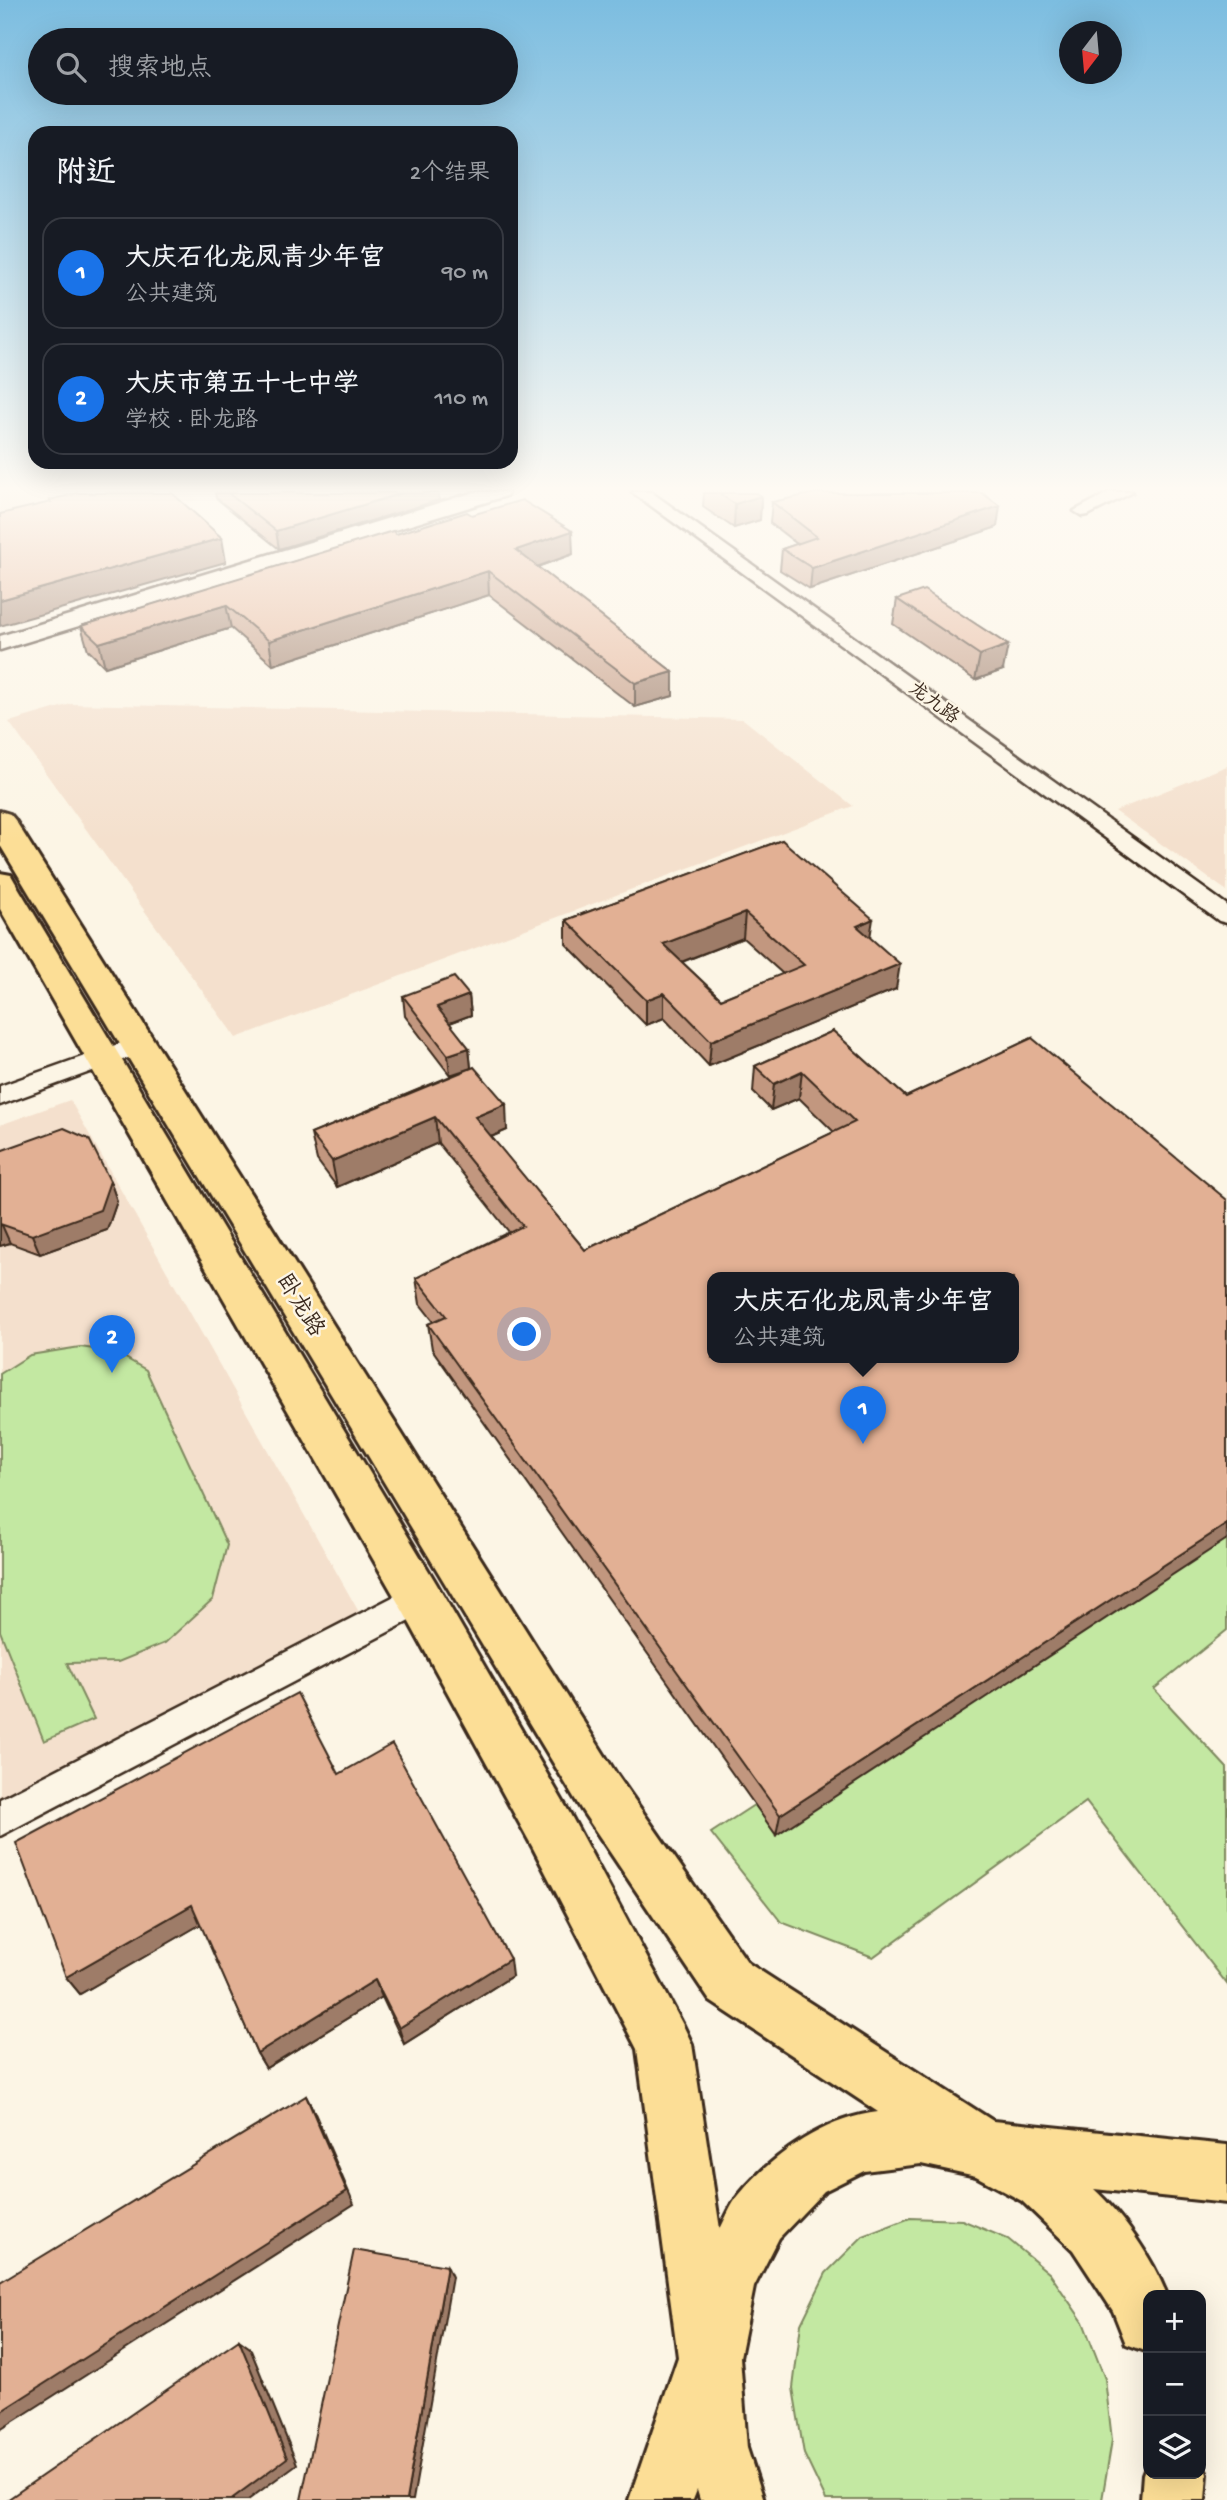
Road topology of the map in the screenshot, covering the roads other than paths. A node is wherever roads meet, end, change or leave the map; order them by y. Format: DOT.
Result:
graph roads {
  1 [pos="113,609"];
  2 [pos="802,609"];
  3 [pos="0,643"];
  4 [pos="0,820"];
  5 [pos="0,883"];
  6 [pos="1227,916"];
  7 [pos="121,1051"];
  8 [pos="0,1096"];
  9 [pos="420,1598"];
  10 [pos="0,1818"];
  11 [pos="984,2149"];
  12 [pos="1227,2174"];
  13 [pos="1143,2310"];
  14 [pos="709,2357"];
  15 [pos="1175,2479"];
  16 [pos="662,2500"];
  17 [pos="732,2500"];
  18 [pos="1173,2500"];
  1 -- 3 [label="street"];
  2 -- 6 [label="street, 龙九路"];
  4 -- 7 [label="main road, 卧龙路"];
  5 -- 7 [label="main road, 卧龙路"];
  7 -- 8 [label="street"];
  7 -- 9 [label="main road, 卧龙路"];
  7 -- 11 [label="main road, 卧龙路"];
  9 -- 10 [label="street"];
  9 -- 14 [label="main road, 卧龙路"];
  11 -- 12 [label="main road"];
  11 -- 13 [label="main road"];
  11 -- 14 [label="main road"];
  14 -- 16 [label="main road"];
  14 -- 17 [label="main road"];
  15 -- 18 [label="main road"];
}
